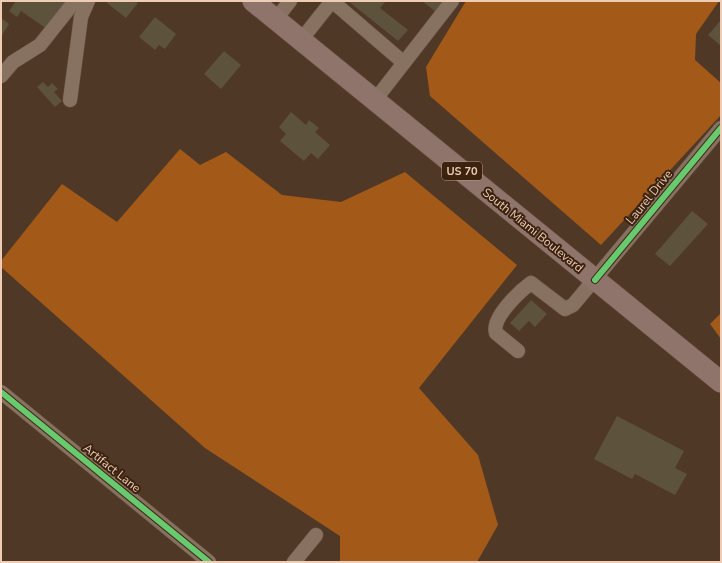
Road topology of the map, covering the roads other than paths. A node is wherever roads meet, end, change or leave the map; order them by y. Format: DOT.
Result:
graph roads {
  1 [pos="75,1"];
  2 [pos="88,1"];
  3 [pos="253,1"];
  4 [pos="290,1"];
  5 [pos="332,1"];
  6 [pos="452,1"];
  7 [pos="276,20"];
  8 [pos="301,40"];
  9 [pos="404,63"];
  10 [pos="1,76"];
  11 [pos="70,100"];
  12 [pos="375,100"];
  13 [pos="721,128"];
  14 [pos="595,280"];
  15 [pos="518,351"];
  16 [pos="721,382"];
  17 [pos="1,392"];
  18 [pos="316,535"];
  19 [pos="210,562"];
  20 [pos="294,562"];
  1 -- 10 [label="street"];
  2 -- 11 [label="street"];
  3 -- 7 [label="highway, South Miami Boulevard / US 70"];
  4 -- 7 [label="street"];
  5 -- 8 [label="street"];
  5 -- 9 [label="street"];
  6 -- 9 [label="street"];
  7 -- 8 [label="highway, South Miami Boulevard / US 70"];
  8 -- 12 [label="highway, South Miami Boulevard / US 70"];
  9 -- 12 [label="street"];
  12 -- 14 [label="highway, South Miami Boulevard / US 70"];
  13 -- 14 [label="street, Laurel Drive"];
  14 -- 15 [label="street, Laurel Drive"];
  14 -- 16 [label="highway, South Miami Boulevard / US 70"];
  17 -- 19 [label="street, Artifact Lane"];
  18 -- 20 [label="street"];
}
